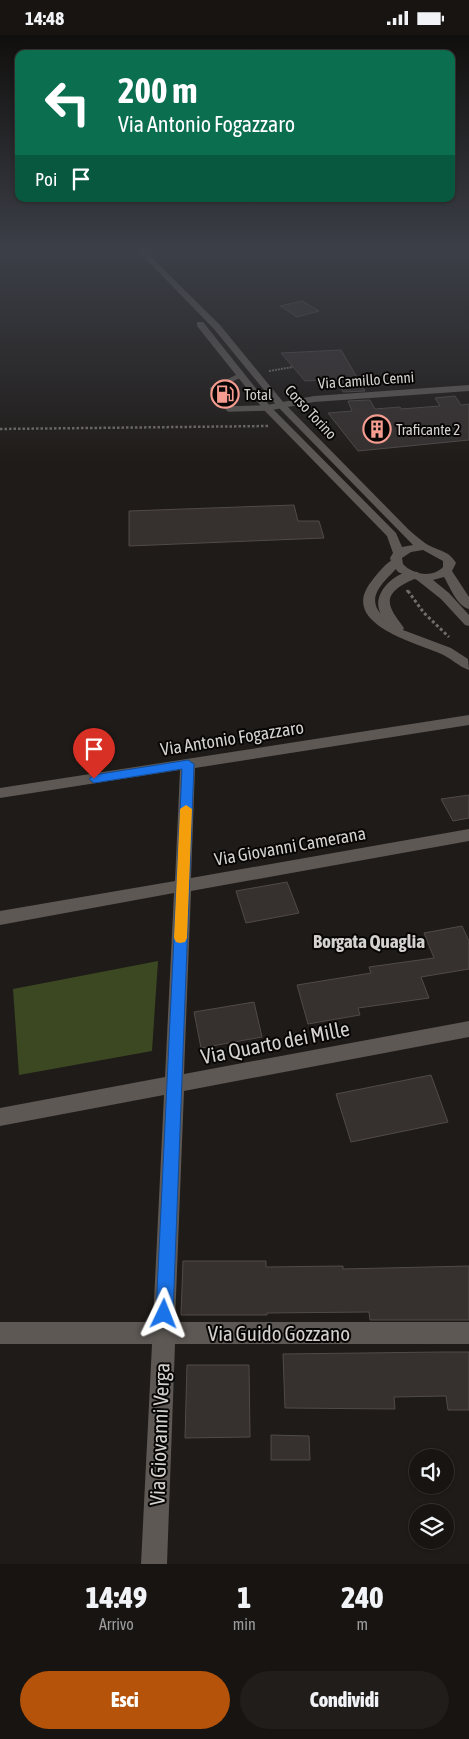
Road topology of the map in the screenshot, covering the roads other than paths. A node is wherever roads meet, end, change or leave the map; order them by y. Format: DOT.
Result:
graph roads {
  1 [pos="199,322"];
  2 [pos="212,322"];
  3 [pos="241,375"];
  4 [pos="469,388"];
  5 [pos="281,405"];
  6 [pos="267,408"];
  7 [pos="423,547"];
  8 [pos="397,558"];
  9 [pos="446,571"];
  10 [pos="415,580"];
  11 [pos="469,605"];
  12 [pos="469,621"];
  13 [pos="404,634"];
  14 [pos="469,666"];
  15 [pos="469,721"];
  16 [pos="188,764"];
  17 [pos="0,793"];
  18 [pos="469,835"];
  19 [pos="183,886"];
  20 [pos="0,918"];
  21 [pos="469,1029"];
  22 [pos="174,1084"];
  23 [pos="0,1117"];
  24 [pos="0,1333"];
  25 [pos="164,1333"];
  26 [pos="469,1333"];
  27 [pos="154,1564"];
  1 -- 3 [label="street, Corso Torino"];
  2 -- 5 [label="street, Corso Torino"];
  3 -- 6 [label="street, Corso Torino"];
  3 -- 6 [label="lane"];
  4 -- 5 [label="street, Via Camillo Cenni"];
  5 -- 6 [label="street, Via Camillo Cenni"];
  5 -- 7 [label="street, Corso Torino"];
  6 -- 8 [label="street, Corso Torino"];
  7 -- 8 [label="street"];
  7 -- 9 [label="street, Corso Torino"];
  8 -- 10 [label="street, Corso Torino"];
  8 -- 13 [label="street"];
  9 -- 10 [label="street"];
  9 -- 11 [label="street, Corso Torino"];
  10 -- 12 [label="street, Corso Torino"];
  10 -- 13 [label="street"];
  13 -- 14 [label="street"];
  15 -- 16 [label="street, Via Antonio Fogazzaro"];
  16 -- 17 [label="street, Via Antonio Fogazzaro"];
  16 -- 19 [label="street, Via Giovanni Verga"];
  18 -- 19 [label="street, Via Giovanni Camerana"];
  19 -- 20 [label="street, Via Giovanni Camerana"];
  19 -- 22 [label="street, Via Giovanni Verga"];
  21 -- 22 [label="street, Via Quarto dei Mille"];
  22 -- 23 [label="street, Via Quarto dei Mille"];
  22 -- 25 [label="street, Via Giovanni Verga"];
  24 -- 25 [label="street, Via Guido Gozzano"];
  25 -- 26 [label="street, Via Guido Gozzano"];
  25 -- 27 [label="street, Via Giovanni Verga"];
}
